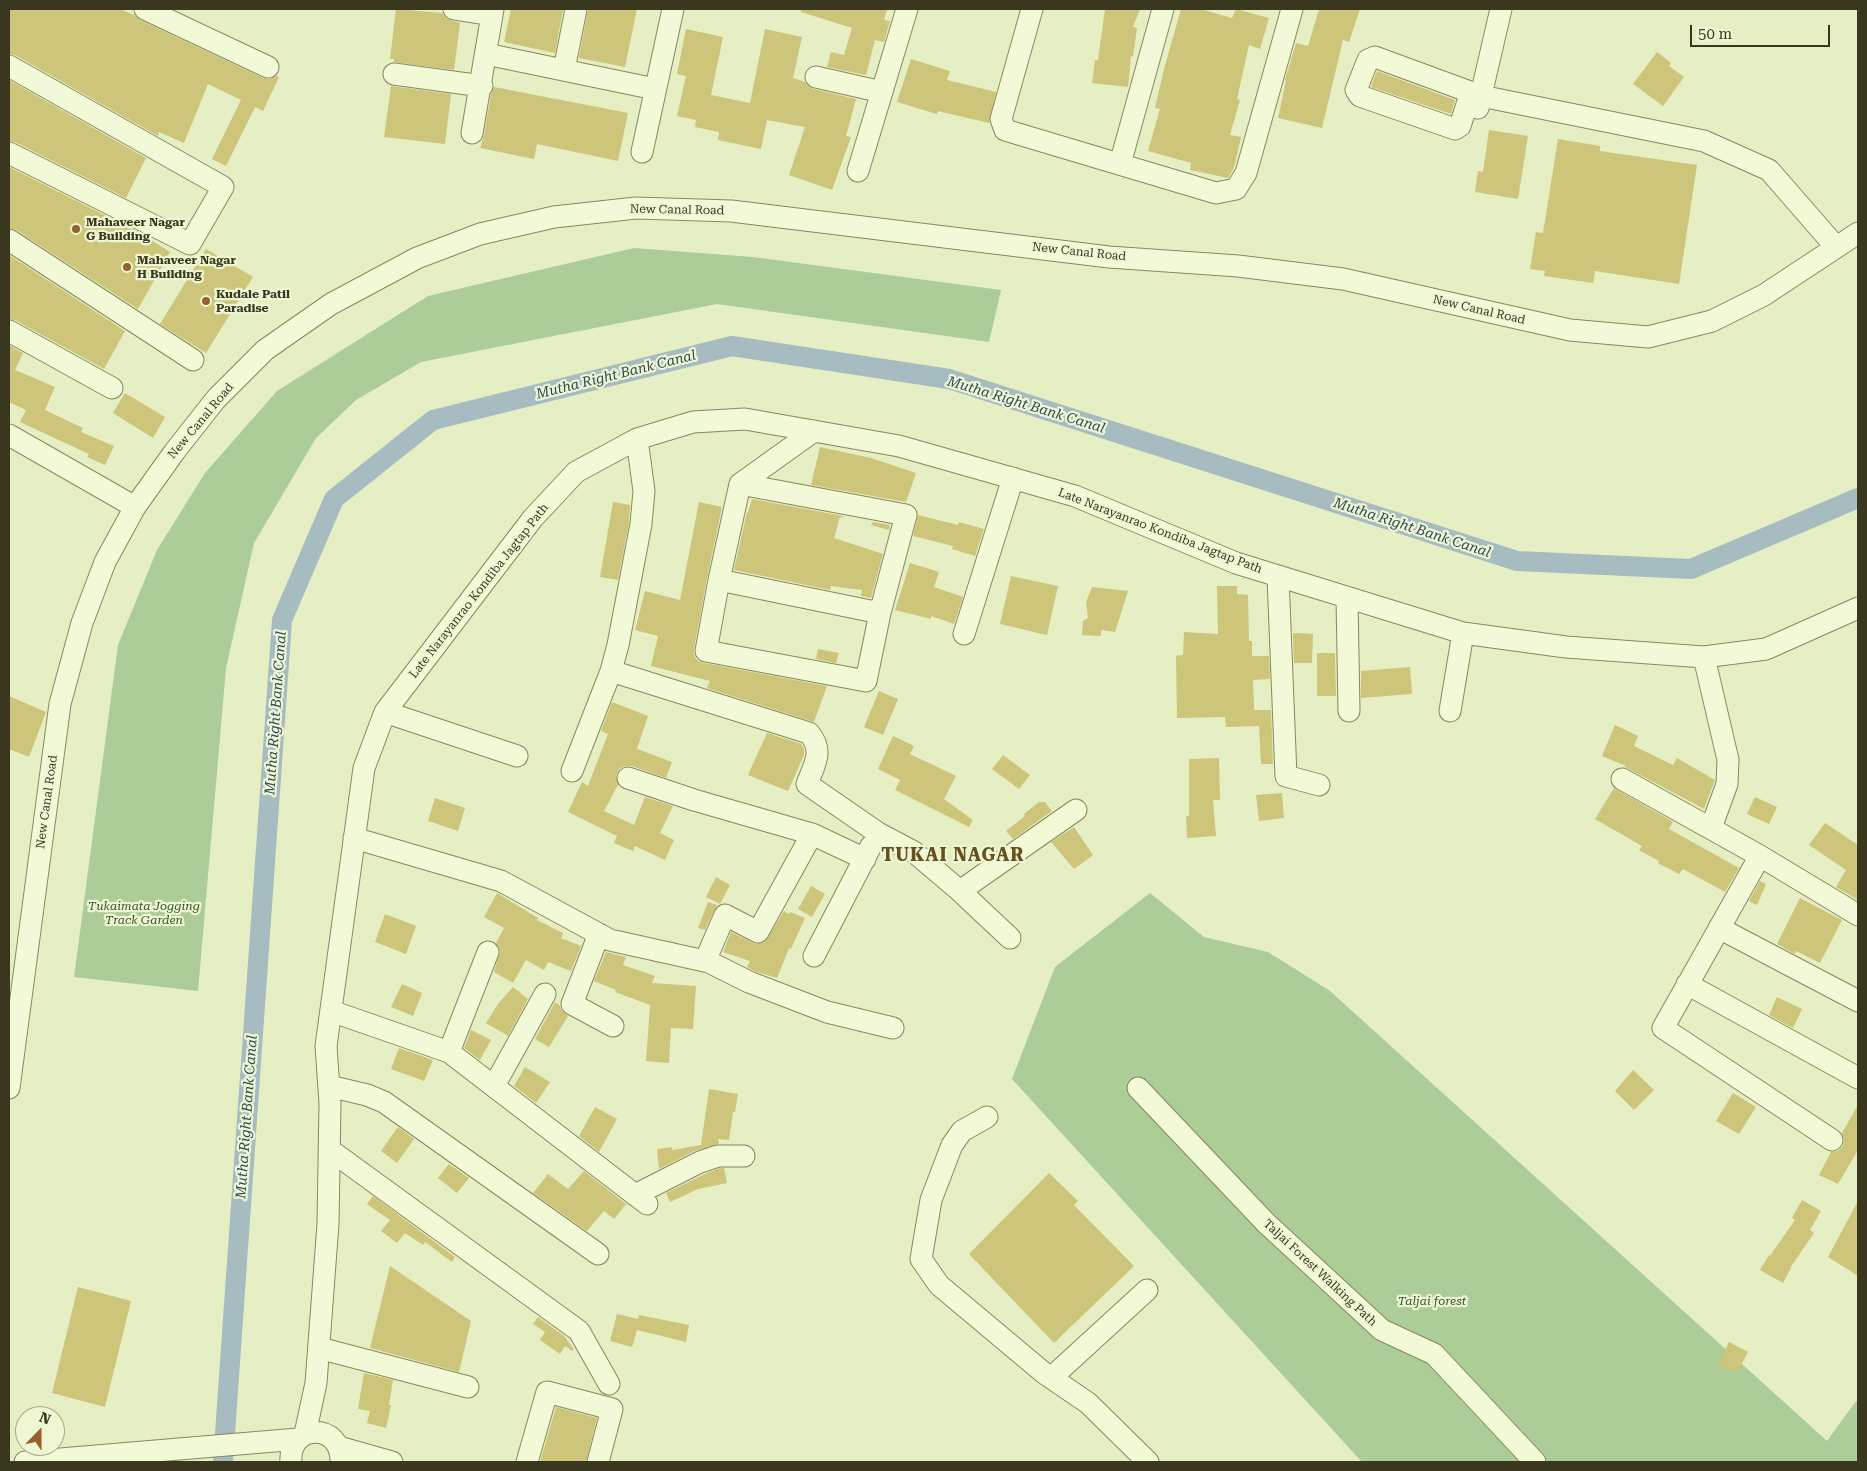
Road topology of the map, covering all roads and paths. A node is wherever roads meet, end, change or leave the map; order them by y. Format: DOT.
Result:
graph roads {
  1 [pos="145,9"];
  2 [pos="454,9"];
  3 [pos="576,9"];
  4 [pos="673,9"];
  5 [pos="907,9"];
  6 [pos="1032,9"];
  7 [pos="1163,9"];
  8 [pos="1292,9"];
  9 [pos="1501,9"];
  10 [pos="493,12"];
  11 [pos="486,54"];
  12 [pos="9,66"];
  13 [pos="268,67"];
  14 [pos="564,70"];
  15 [pos="394,74"];
  16 [pos="816,77"];
  17 [pos="482,86"];
  18 [pos="655,89"];
  19 [pos="882,92"];
  20 [pos="1476,94"];
  21 [pos="472,133"];
  22 [pos="1470,136"];
  23 [pos="642,152"];
  24 [pos="9,153"];
  25 [pos="1120,164"];
  26 [pos="858,171"];
  27 [pos="1858,232"];
  28 [pos="9,240"];
  29 [pos="1836,247"];
  30 [pos="9,332"];
  31 [pos="193,360"];
  32 [pos="112,388"];
  33 [pos="814,431"];
  34 [pos="9,435"];
  35 [pos="636,439"];
  36 [pos="1013,478"];
  37 [pos="740,484"];
  38 [pos="135,507"];
  39 [pos="1278,577"];
  40 [pos="719,580"];
  41 [pos="1347,598"];
  42 [pos="1858,608"];
  43 [pos="880,613"];
  44 [pos="1463,633"];
  45 [pos="964,634"];
  46 [pos="1704,656"];
  47 [pos="611,671"];
  48 [pos="1349,711"];
  49 [pos="1450,711"];
  50 [pos="384,712"];
  51 [pos="517,756"];
  52 [pos="572,771"];
  53 [pos="628,778"];
  54 [pos="1622,779"];
  55 [pos="1319,784"];
  56 [pos="1076,810"];
  57 [pos="1711,828"];
  58 [pos="878,833"];
  59 [pos="812,834"];
  60 [pos="354,838"];
  61 [pos="1760,856"];
  62 [pos="865,859"];
  63 [pos="960,891"];
  64 [pos="1858,915"];
  65 [pos="1719,928"];
  66 [pos="599,934"];
  67 [pos="1010,938"];
  68 [pos="488,952"];
  69 [pos="814,956"];
  70 [pos="705,961"];
  71 [pos="1687,984"];
  72 [pos="545,994"];
  73 [pos="1858,1001"];
  74 [pos="331,1010"];
  75 [pos="613,1026"];
  76 [pos="893,1028"];
  77 [pos="449,1052"];
  78 [pos="1858,1078"];
  79 [pos="329,1086"];
  80 [pos="494,1086"];
  81 [pos="9,1088"];
  82 [pos="1138,1088"];
  83 [pos="987,1117"];
  84 [pos="1832,1140"];
  85 [pos="330,1150"];
  86 [pos="744,1156"];
  87 [pos="598,1254"];
  88 [pos="1147,1290"];
  89 [pos="319,1348"];
  90 [pos="1051,1378"];
  91 [pos="316,1383"];
  92 [pos="609,1384"];
  93 [pos="468,1387"];
  94 [pos="302,1437"];
  95 [pos="336,1448"];
  96 [pos="381,1461"];
  97 [pos="25,1462"];
  98 [pos="291,1462"];
  99 [pos="527,1462"];
  100 [pos="598,1462"];
  101 [pos="1148,1462"];
  102 [pos="1534,1462"];
  1 -- 13 [label="street"];
  2 -- 10 [label="street"];
  3 -- 14 [label="street"];
  4 -- 18 [label="street"];
  5 -- 19 [label="street"];
  6 -- 25 [label="street"];
  7 -- 25 [label="street"];
  8 -- 25 [label="street"];
  9 -- 20 [label="street"];
  10 -- 11 [label="street"];
  11 -- 14 [label="street"];
  11 -- 17 [label="street"];
  12 -- 24 [label="street"];
  14 -- 18 [label="street"];
  15 -- 17 [label="street"];
  16 -- 19 [label="street"];
  17 -- 21 [label="street"];
  18 -- 23 [label="street"];
  19 -- 26 [label="street"];
  20 -- 20 [label="street"];
  20 -- 22 [label="street"];
  20 -- 29 [label="street"];
  27 -- 29 [label="street, New Canal Road"];
  28 -- 31 [label="street"];
  29 -- 38 [label="street, New Canal Road"];
  30 -- 32 [label="street"];
  33 -- 35 [label="street, Late Narayanrao Kondiba Jagtap Path"];
  33 -- 36 [label="street, Late Narayanrao Kondiba Jagtap Path"];
  33 -- 37 [label="street"];
  34 -- 38 [label="street"];
  35 -- 47 [label="street"];
  35 -- 50 [label="street, Late Narayanrao Kondiba Jagtap Path"];
  36 -- 39 [label="street, Late Narayanrao Kondiba Jagtap Path"];
  36 -- 45 [label="street"];
  37 -- 40 [label="street"];
  37 -- 43 [label="street"];
  38 -- 81 [label="street, New Canal Road"];
  39 -- 41 [label="street, Late Narayanrao Kondiba Jagtap Path"];
  39 -- 55 [label="street"];
  40 -- 43 [label="street"];
  40 -- 43 [label="street"];
  41 -- 44 [label="street, Late Narayanrao Kondiba Jagtap Path"];
  41 -- 48 [label="street"];
  42 -- 46 [label="street, Late Narayanrao Kondiba Jagtap Path"];
  44 -- 46 [label="street, Late Narayanrao Kondiba Jagtap Path"];
  44 -- 49 [label="street"];
  46 -- 57 [label="street"];
  47 -- 52 [label="street"];
  47 -- 58 [label="street"];
  50 -- 51 [label="street"];
  50 -- 60 [label="street, Late Narayanrao Kondiba Jagtap Path"];
  53 -- 59 [label="street"];
  54 -- 57 [label="street"];
  56 -- 63 [label="street"];
  57 -- 61 [label="street"];
  58 -- 62 [label="street"];
  58 -- 63 [label="street"];
  59 -- 62 [label="street"];
  59 -- 70 [label="street"];
  60 -- 66 [label="street"];
  60 -- 74 [label="street, Late Narayanrao Kondiba Jagtap Path"];
  61 -- 64 [label="street"];
  61 -- 65 [label="street"];
  62 -- 69 [label="street"];
  63 -- 67 [label="street"];
  65 -- 71 [label="street"];
  65 -- 73 [label="street"];
  66 -- 70 [label="street"];
  66 -- 75 [label="street"];
  68 -- 77 [label="street"];
  70 -- 76 [label="street"];
  71 -- 78 [label="street"];
  71 -- 84 [label="street"];
  72 -- 80 [label="street"];
  74 -- 77 [label="street"];
  74 -- 79 [label="street, Late Narayanrao Kondiba Jagtap Path"];
  77 -- 80 [label="street"];
  79 -- 85 [label="street, Late Narayanrao Kondiba Jagtap Path"];
  79 -- 87 [label="street"];
  80 -- 86 [label="street"];
  82 -- 102 [label="street, Taljai Forest Walking Path"];
  83 -- 90 [label="street"];
  85 -- 89 [label="street, Late Narayanrao Kondiba Jagtap Path"];
  85 -- 92 [label="street"];
  88 -- 90 [label="street"];
  89 -- 91 [label="street, Late Narayanrao Kondiba Jagtap Path"];
  89 -- 93 [label="street"];
  90 -- 101 [label="street"];
  91 -- 94 [label="street"];
  91 -- 95 [label="street"];
  94 -- 95 [label="street"];
  94 -- 97 [label="street"];
  94 -- 98 [label="street"];
  95 -- 96 [label="street"];
  99 -- 100 [label="street"];
}
